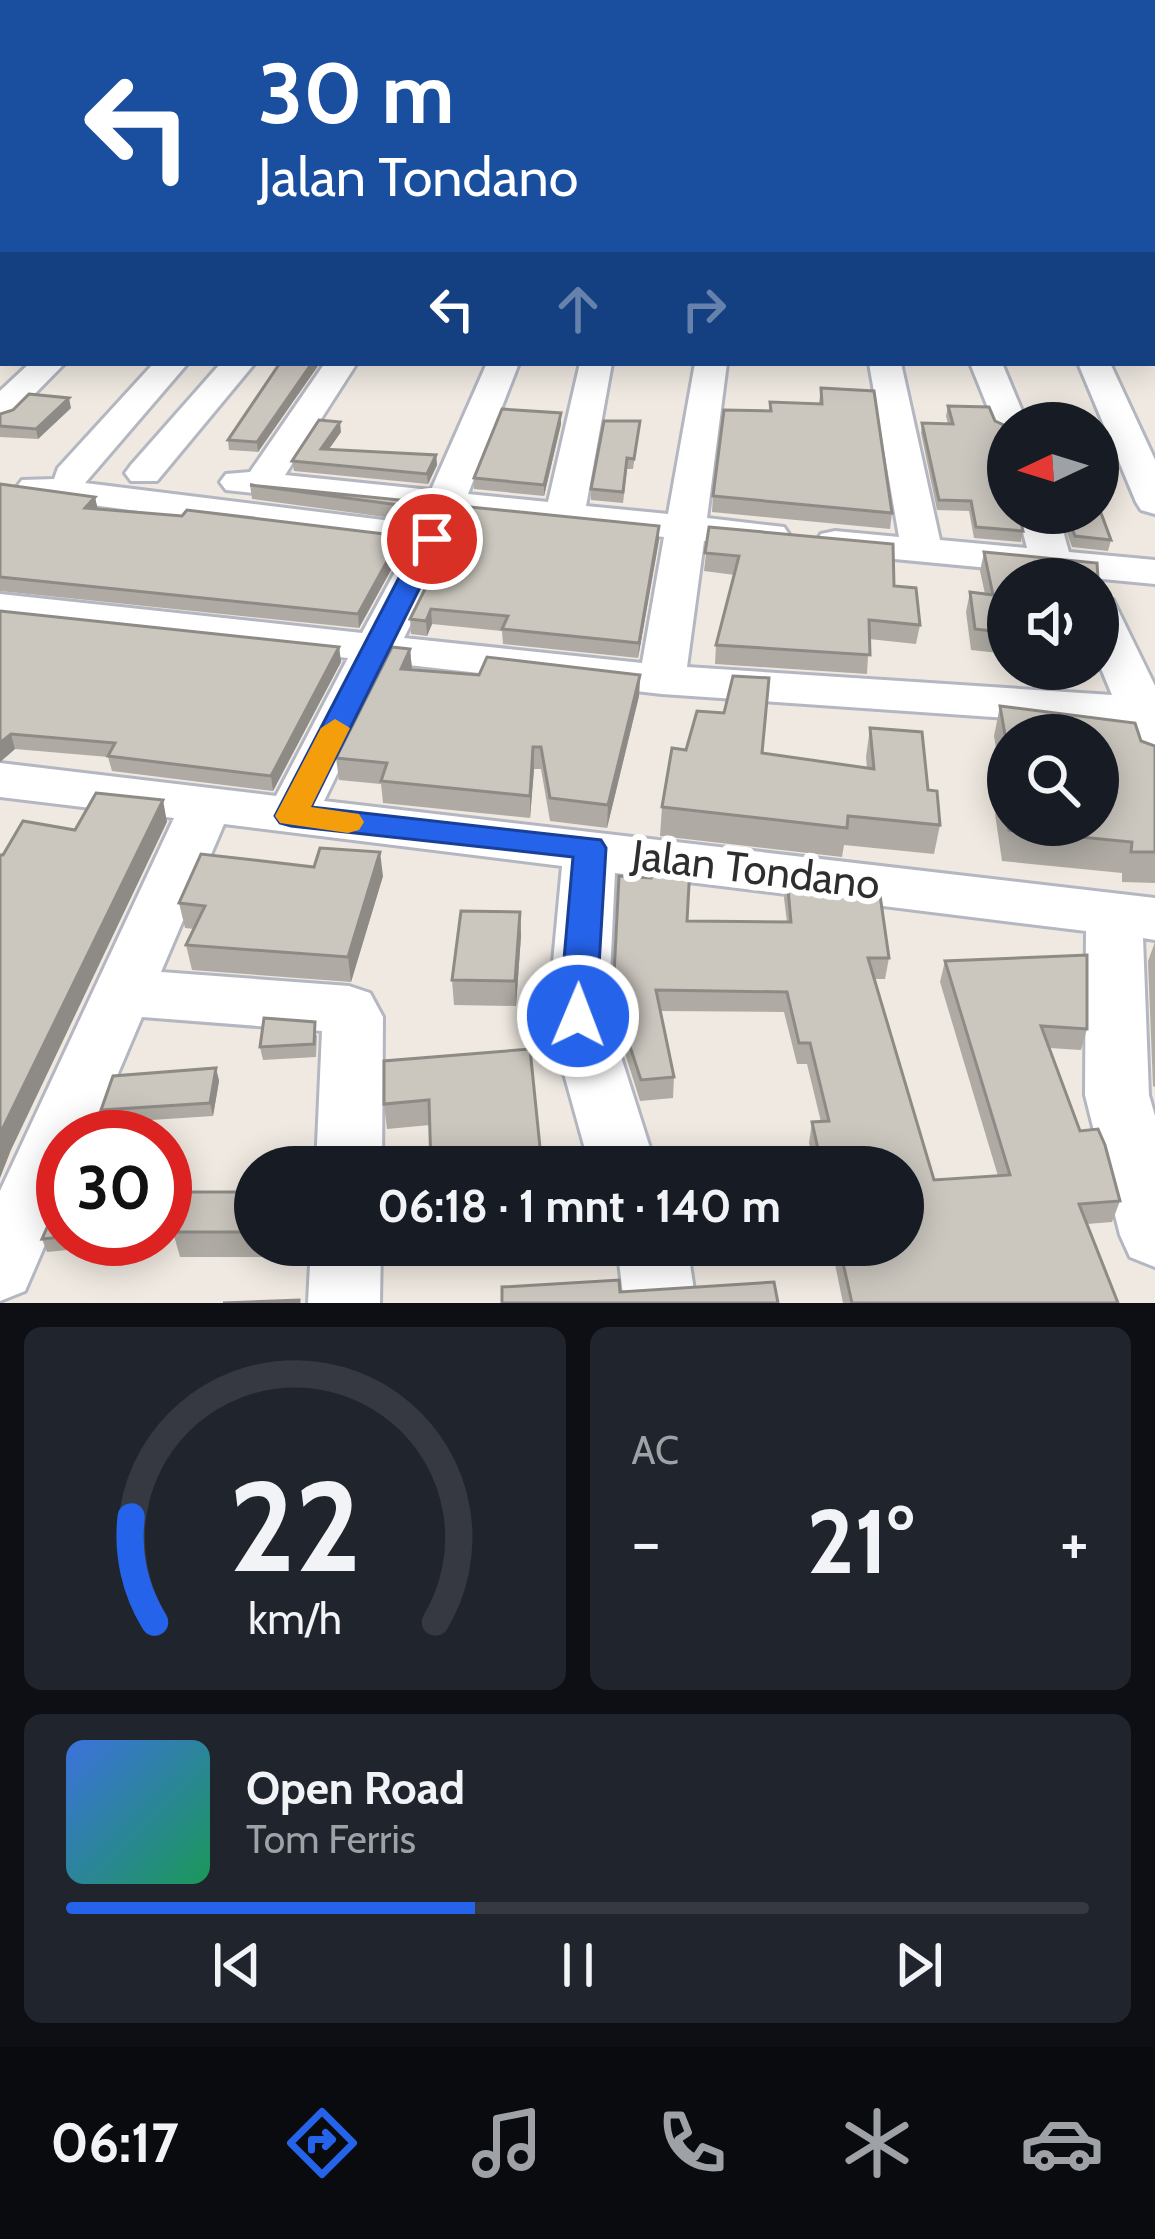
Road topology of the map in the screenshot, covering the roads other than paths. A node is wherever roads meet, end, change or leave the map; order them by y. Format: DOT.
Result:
graph roads {
  1 [pos="46,366"];
  2 [pos="169,366"];
  3 [pos="236,366"];
  4 [pos="339,366"];
  5 [pos="501,366"];
  6 [pos="595,366"];
  7 [pos="711,366"];
  8 [pos="886,366"];
  9 [pos="987,366"];
  10 [pos="1095,366"];
  11 [pos="1001,402"];
  12 [pos="0,410"];
  13 [pos="144,473"];
  14 [pos="35,483"];
  15 [pos="261,484"];
  16 [pos="446,500"];
  17 [pos="1155,502"];
  18 [pos="565,514"];
  19 [pos="689,527"];
  20 [pos="922,552"];
  21 [pos="987,560"];
  22 [pos="1119,571"];
  23 [pos="1155,572"];
  24 [pos="0,607"];
  25 [pos="376,648"];
  26 [pos="1119,661"];
  27 [pos="662,680"];
  28 [pos="1149,736"];
  29 [pos="0,780"];
  30 [pos="206,806"];
  31 [pos="291,816"];
  32 [pos="590,848"];
  33 [pos="1134,916"];
  34 [pos="123,992"];
  35 [pos="350,1146"];
  36 [pos="617,1146"];
  37 [pos="1155,1235"];
  38 [pos="345,1266"];
  39 [pos="655,1266"];
  40 [pos="0,1268"];
  41 [pos="344,1303"];
  42 [pos="660,1303"];
  1 -- 12 [label="street"];
  2 -- 14 [label="street"];
  3 -- 13 [label="street"];
  4 -- 15 [label="street"];
  5 -- 16 [label="street"];
  6 -- 18 [label="street"];
  7 -- 19 [label="street"];
  8 -- 20 [label="street"];
  9 -- 11 [label="street"];
  10 -- 17 [label="street"];
  13 -- 14 [label="street"];
  13 -- 15 [label="street"];
  14 -- 25 [label="street"];
  15 -- 16 [label="street"];
  16 -- 18 [label="street"];
  18 -- 19 [label="street"];
  19 -- 20 [label="street"];
  19 -- 27 [label="street"];
  20 -- 21 [label="street"];
  22 -- 23 [label="street"];
  24 -- 25 [label="street"];
  25 -- 27 [label="street"];
  25 -- 31 [label="street"];
  26 -- 28 [label="street"];
  27 -- 28 [label="street"];
  29 -- 30 [label="street, Jalan Tondano"];
  30 -- 31 [label="street, Jalan Tondano"];
  30 -- 34 [label="street"];
  31 -- 32 [label="street, Jalan Tondano"];
  32 -- 33 [label="street, Jalan Tondano"];
  32 -- 36 [label="street"];
  33 -- 37 [label="street"];
  34 -- 35 [label="street"];
  34 -- 40 [label="street"];
  38 -- 41 [label="street"];
  39 -- 42 [label="street"];
}
